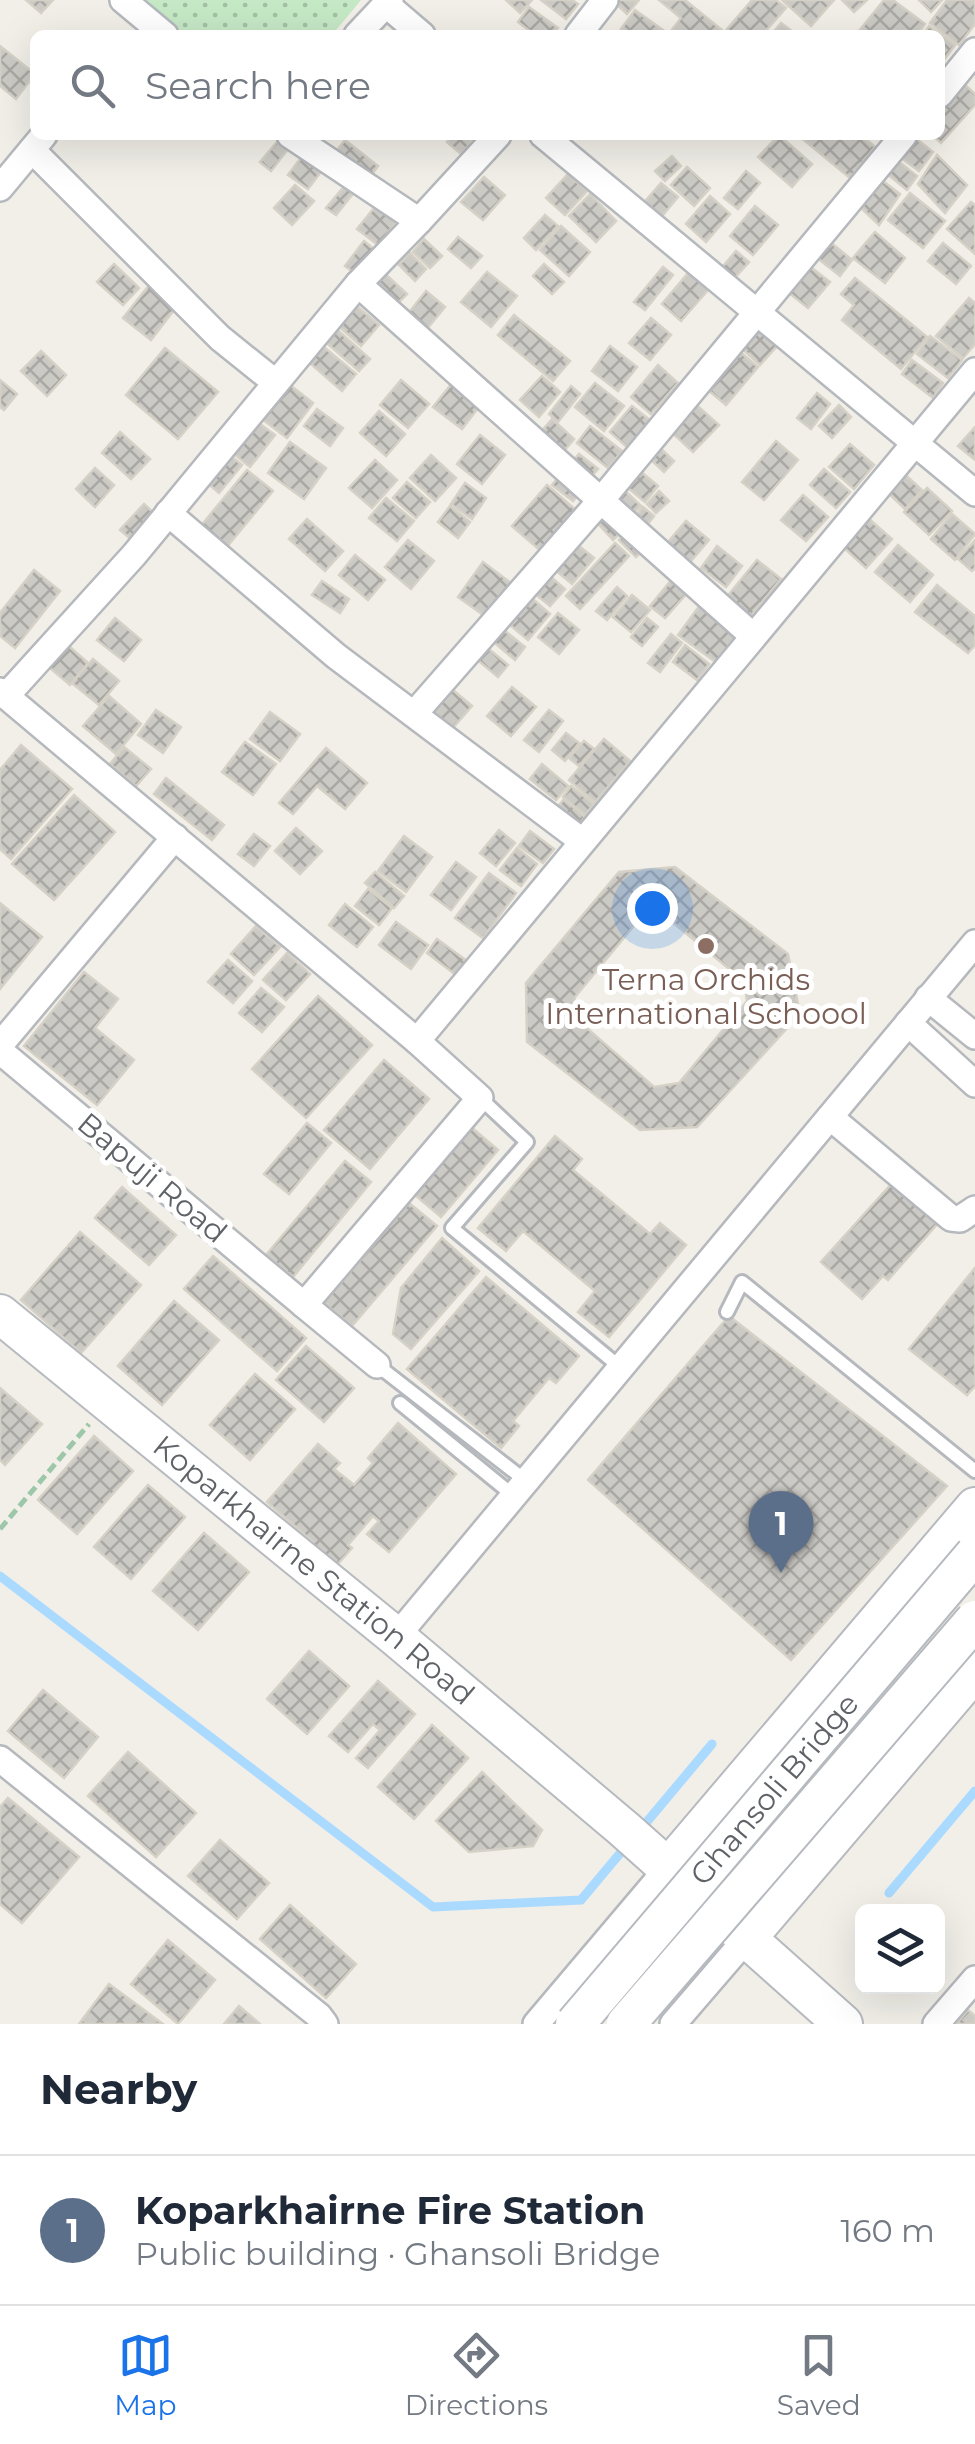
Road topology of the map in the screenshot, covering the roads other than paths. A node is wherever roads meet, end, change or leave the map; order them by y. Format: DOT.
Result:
graph roads {
  1 [pos="605,0"];
  2 [pos="388,3"];
  3 [pos="131,17"];
  4 [pos="156,30"];
  5 [pos="363,30"];
  6 [pos="417,30"];
  7 [pos="582,30"];
  8 [pos="971,65"];
  9 [pos="945,89"];
  10 [pos="298,140"];
  11 [pos="493,140"];
  12 [pos="548,140"];
  13 [pos="900,140"];
  14 [pos="38,142"];
  15 [pos="0,188"];
  16 [pos="419,221"];
  17 [pos="358,284"];
  18 [pos="756,311"];
  19 [pos="975,371"];
  20 [pos="276,383"];
  21 [pos="915,443"];
  22 [pos="975,493"];
  23 [pos="602,498"];
  24 [pos="168,513"];
  25 [pos="753,636"];
  26 [pos="3,694"];
  27 [pos="414,714"];
  28 [pos="175,836"];
  29 [pos="582,840"];
  30 [pos="975,943"];
  31 [pos="928,998"];
  32 [pos="908,1024"];
  33 [pos="975,1036"];
  34 [pos="417,1041"];
  35 [pos="0,1048"];
  36 [pos="975,1084"];
  37 [pos="480,1098"];
  38 [pos="830,1117"];
  39 [pos="975,1210"];
  40 [pos="304,1305"];
  41 [pos="727,1312"];
  42 [pos="0,1314"];
  43 [pos="378,1364"];
  44 [pos="621,1368"];
  45 [pos="400,1403"];
  46 [pos="975,1471"];
  47 [pos="520,1488"];
  48 [pos="975,1507"];
  49 [pos="975,1554"];
  50 [pos="975,1620"];
  51 [pos="396,1637"];
  52 [pos="975,1671"];
  53 [pos="0,1759"];
  54 [pos="648,1850"];
  55 [pos="747,1938"];
  56 [pos="975,1979"];
  57 [pos="325,2024"];
  58 [pos="536,2024"];
  59 [pos="575,2024"];
  60 [pos="626,2024"];
  61 [pos="673,2024"];
  62 [pos="843,2024"];
  63 [pos="936,2024"];
  1 -- 7 [label="street"];
  2 -- 5 [label="street"];
  2 -- 6 [label="street"];
  3 -- 4 [label="street"];
  8 -- 9 [label="street"];
  10 -- 16 [label="street"];
  11 -- 16 [label="street"];
  12 -- 18 [label="street"];
  13 -- 18 [label="street"];
  14 -- 15 [label="street"];
  14 -- 20 [label="street"];
  16 -- 17 [label="street"];
  17 -- 20 [label="street"];
  17 -- 23 [label="street"];
  18 -- 21 [label="street"];
  18 -- 23 [label="street"];
  19 -- 21 [label="street"];
  20 -- 24 [label="street"];
  21 -- 22 [label="street"];
  21 -- 25 [label="street"];
  23 -- 25 [label="street"];
  23 -- 27 [label="street"];
  24 -- 26 [label="street"];
  24 -- 27 [label="street"];
  25 -- 29 [label="street"];
  26 -- 28 [label="street"];
  27 -- 29 [label="street"];
  28 -- 34 [label="street"];
  28 -- 35 [label="street"];
  29 -- 34 [label="street"];
  30 -- 31 [label="street"];
  31 -- 32 [label="street"];
  31 -- 33 [label="street"];
  32 -- 36 [label="street"];
  32 -- 38 [label="street"];
  34 -- 37 [label="street"];
  35 -- 40 [label="street, Bapuji Road"];
  37 -- 40 [label="street"];
  37 -- 44 [label="lane"];
  38 -- 39 [label="street"];
  38 -- 44 [label="street"];
  40 -- 43 [label="street, Bapuji Road"];
  41 -- 46 [label="lane"];
  42 -- 51 [label="street, Koparkhairne Station Road"];
  43 -- 47 [label="lane"];
  44 -- 47 [label="street"];
  45 -- 47 [label="lane"];
  47 -- 51 [label="street"];
  48 -- 54 [label="street"];
  49 -- 59 [label="street, Ghansoli Bridge, bridge"];
  50 -- 60 [label="street, Ghansoli Bridge, bridge"];
  51 -- 54 [label="street, Koparkhairne Station Road"];
  52 -- 55 [label="street"];
  53 -- 57 [label="street"];
  54 -- 55 [label="street, Koparkhairne Station Road"];
  54 -- 58 [label="street"];
  55 -- 61 [label="street"];
  55 -- 62 [label="street, Koparkhairne Station Road"];
  56 -- 63 [label="street"];
}
